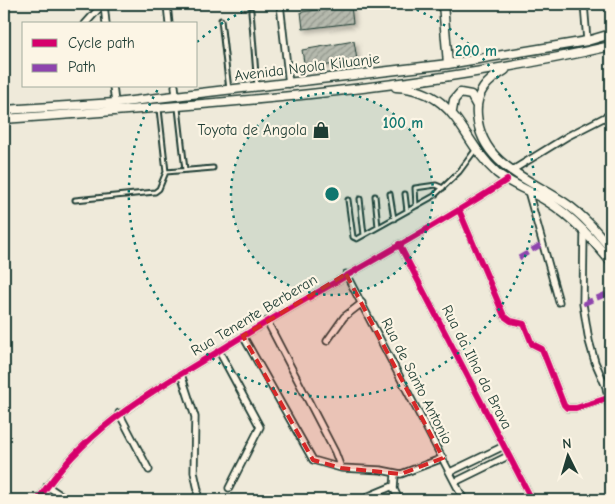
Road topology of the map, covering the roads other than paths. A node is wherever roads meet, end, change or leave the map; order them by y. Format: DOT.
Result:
graph roads {
  1 [pos="103,4"];
  2 [pos="167,4"];
  3 [pos="280,4"];
  4 [pos="443,4"];
  5 [pos="584,4"];
  6 [pos="250,11"];
  7 [pos="221,20"];
  8 [pos="87,22"];
  9 [pos="106,22"];
  10 [pos="169,22"];
  11 [pos="611,34"];
  12 [pos="588,41"];
  13 [pos="611,46"];
  14 [pos="448,64"];
  15 [pos="509,68"];
  16 [pos="289,84"];
  17 [pos="379,86"];
  18 [pos="257,87"];
  19 [pos="113,88"];
  20 [pos="175,88"];
  21 [pos="229,90"];
  22 [pos="176,96"];
  23 [pos="115,103"];
  24 [pos="477,106"];
  25 [pos="178,108"];
  26 [pos="159,109"];
  27 [pos="4,110"];
  28 [pos="452,111"];
  29 [pos="611,114"];
  30 [pos="4,119"];
  31 [pos="476,148"];
  32 [pos="213,168"];
  33 [pos="185,170"];
  34 [pos="511,171"];
  35 [pos="166,172"];
  36 [pos="507,180"];
  37 [pos="442,188"];
  38 [pos="528,191"];
  39 [pos="390,194"];
  40 [pos="405,194"];
  41 [pos="375,196"];
  42 [pos="360,199"];
  43 [pos="75,200"];
  44 [pos="348,200"];
  45 [pos="416,206"];
  46 [pos="460,210"];
  47 [pos="407,211"];
  48 [pos="394,218"];
  49 [pos="378,227"];
  50 [pos="584,230"];
  51 [pos="364,235"];
  52 [pos="399,244"];
  53 [pos="611,249"];
  54 [pos="611,262"];
  55 [pos="346,274"];
  56 [pos="559,302"];
  57 [pos="362,303"];
  58 [pos="267,321"];
  59 [pos="243,336"];
  60 [pos="327,341"];
  61 [pos="219,351"];
  62 [pos="181,374"];
  63 [pos="609,398"];
  64 [pos="119,413"];
  65 [pos="611,414"];
  66 [pos="504,446"];
  67 [pos="508,456"];
  68 [pos="443,458"];
  69 [pos="341,468"];
  70 [pos="149,470"];
  71 [pos="450,472"];
  72 [pos="395,474"];
  73 [pos="455,482"];
  74 [pos="47,486"];
  75 [pos="393,486"];
  76 [pos="229,488"];
  77 [pos="38,500"];
  78 [pos="68,500"];
  79 [pos="196,500"];
  80 [pos="365,500"];
  81 [pos="399,500"];
  82 [pos="464,500"];
  83 [pos="532,500"];
  1 -- 8 [label="street"];
  1 -- 9 [label="street"];
  2 -- 10 [label="street"];
  3 -- 16 [label="street"];
  4 -- 14 [label="main road"];
  5 -- 12 [label="street"];
  6 -- 18 [label="lane"];
  7 -- 21 [label="lane"];
  11 -- 12 [label="main road, Avenida Ngola Kiluanje"];
  12 -- 14 [label="main road, Avenida Ngola Kiluanje"];
  13 -- 15 [label="main road, Avenida Ngola Kiluanje"];
  14 -- 16 [label="main road, Avenida Ngola Kiluanje"];
  15 -- 17 [label="main road, Avenida Ngola Kiluanje"];
  15 -- 24 [label="main road"];
  16 -- 18 [label="main road, Avenida Ngola Kiluanje"];
  17 -- 25 [label="main road, Avenida Ngola Kiluanje"];
  17 -- 28 [label="main road"];
  18 -- 21 [label="main road, Avenida Ngola Kiluanje"];
  19 -- 23 [label="street"];
  20 -- 22 [label="street"];
  21 -- 22 [label="main road, Avenida Ngola Kiluanje"];
  22 -- 23 [label="main road, Avenida Ngola Kiluanje"];
  23 -- 27 [label="main road, Avenida Ngola Kiluanje"];
  24 -- 28 [label="main road"];
  24 -- 34 [label="main road"];
  25 -- 26 [label="main road, Avenida Ngola Kiluanje"];
  25 -- 33 [label="lane"];
  26 -- 30 [label="main road, Avenida Ngola Kiluanje"];
  26 -- 35 [label="lane"];
  28 -- 31 [label="main road"];
  29 -- 34 [label="street"];
  31 -- 36 [label="main road"];
  31 -- 37 [label="lane"];
  32 -- 33 [label="lane"];
  33 -- 35 [label="lane"];
  34 -- 53 [label="main road"];
  35 -- 43 [label="lane"];
  36 -- 38 [label="main road"];
  36 -- 46 [label="street, Rua Tenente Berberan"];
  37 -- 45 [label="lane"];
  37 -- 45 [label="lane"];
  38 -- 50 [label="main road"];
  38 -- 56 [label="street"];
  39 -- 48 [label="lane"];
  40 -- 47 [label="lane"];
  41 -- 49 [label="lane"];
  42 -- 51 [label="lane"];
  44 -- 51 [label="lane"];
  45 -- 47 [label="lane"];
  46 -- 52 [label="street, Rua Tenente Berberan"];
  46 -- 63 [label="street"];
  47 -- 48 [label="lane"];
  48 -- 49 [label="lane"];
  49 -- 51 [label="lane"];
  50 -- 54 [label="main road"];
  50 -- 63 [label="street"];
  52 -- 55 [label="street, Rua Tenente Berberan"];
  52 -- 66 [label="street, Rua da Ilha da Brava"];
  55 -- 57 [label="street, Rua de Santo Antonio"];
  55 -- 58 [label="street, Rua Tenente Berberan"];
  57 -- 60 [label="street"];
  57 -- 68 [label="street, Rua de Santo Antonio"];
  58 -- 59 [label="street, Rua Tenente Berberan"];
  58 -- 69 [label="street"];
  59 -- 61 [label="street, Rua Tenente Berberan"];
  59 -- 69 [label="street"];
  61 -- 62 [label="street, Rua Tenente Berberan"];
  61 -- 76 [label="street"];
  62 -- 64 [label="street, Rua Tenente Berberan"];
  62 -- 79 [label="street"];
  63 -- 65 [label="street"];
  64 -- 70 [label="street"];
  64 -- 74 [label="street, Rua Tenente Berberan"];
  66 -- 67 [label="street, Rua da Ilha da Brava"];
  66 -- 71 [label="street"];
  67 -- 73 [label="street"];
  67 -- 83 [label="street, Rua da Ilha da Brava"];
  68 -- 71 [label="street, Rua de Santo Antonio"];
  68 -- 72 [label="street"];
  69 -- 72 [label="street"];
  71 -- 73 [label="street, Rua de Santo Antonio"];
  72 -- 75 [label="street"];
  73 -- 82 [label="street, Rua de Santo Antonio"];
  74 -- 77 [label="street, Rua Tenente Berberan"];
  74 -- 78 [label="street"];
  75 -- 80 [label="street"];
  75 -- 81 [label="street"];
}
